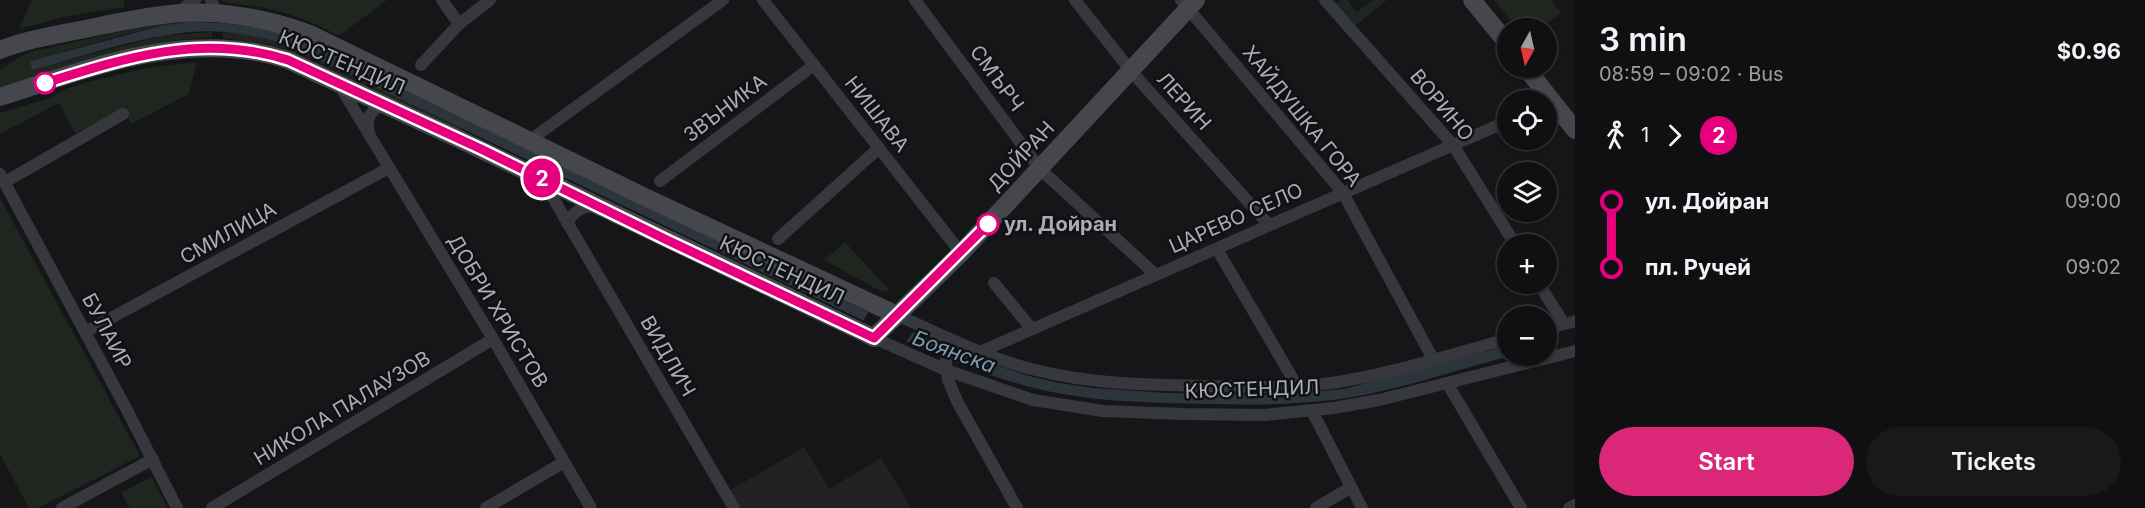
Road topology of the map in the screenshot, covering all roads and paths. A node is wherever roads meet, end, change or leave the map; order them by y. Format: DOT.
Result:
graph roads {
  1 [pos="195,0"];
  2 [pos="442,0"];
  3 [pos="490,0"];
  4 [pos="723,0"];
  5 [pos="763,0"];
  6 [pos="915,0"];
  7 [pos="1075,0"];
  8 [pos="1325,0"];
  9 [pos="1472,0"];
  10 [pos="1188,3"];
  11 [pos="214,7"];
  12 [pos="177,13"];
  13 [pos="459,24"];
  14 [pos="1497,31"];
  15 [pos="0,51"];
  16 [pos="421,65"];
  17 [pos="814,65"];
  18 [pos="1131,71"];
  19 [pos="338,82"];
  20 [pos="0,97"];
  21 [pos="384,104"];
  22 [pos="1557,111"];
  23 [pos="123,114"];
  24 [pos="1497,126"];
  25 [pos="1575,130"];
  26 [pos="369,135"];
  27 [pos="530,141"];
  28 [pos="1453,145"];
  29 [pos="879,148"];
  30 [pos="389,168"];
  31 [pos="1040,169"];
  32 [pos="2,178"];
  33 [pos="541,178"];
  34 [pos="660,181"];
  35 [pos="1343,193"];
  36 [pos="597,205"];
  37 [pos="567,223"];
  38 [pos="1269,225"];
  39 [pos="1509,234"];
  40 [pos="778,239"];
  41 [pos="1217,249"];
  42 [pos="961,253"];
  43 [pos="1156,275"];
  44 [pos="994,283"];
  45 [pos="1547,294"];
  46 [pos="895,317"];
  47 [pos="1569,322"];
  48 [pos="1031,328"];
  49 [pos="86,332"];
  50 [pos="875,336"];
  51 [pos="493,339"];
  52 [pos="947,340"];
  53 [pos="1497,342"];
  54 [pos="1575,351"];
  55 [pos="980,352"];
  56 [pos="1433,359"];
  57 [pos="946,369"];
  58 [pos="973,380"];
  59 [pos="1447,382"];
  60 [pos="1297,386"];
  61 [pos="958,404"];
  62 [pos="1312,411"];
  63 [pos="153,459"];
  64 [pos="564,462"];
  65 [pos="1350,488"];
  66 [pos="1575,505"];
  67 [pos="62,508"];
  68 [pos="177,508"];
  69 [pos="212,508"];
  70 [pos="486,508"];
  71 [pos="591,508"];
  72 [pos="734,508"];
  73 [pos="1017,508"];
  74 [pos="1316,508"];
  75 [pos="1362,508"];
  76 [pos="1521,508"];
  77 [pos="1569,508"];
  1 -- 12 [label="street"];
  2 -- 13 [label="street"];
  3 -- 13 [label="street"];
  4 -- 27 [label="street"];
  5 -- 17 [label="street, НИШАВА"];
  6 -- 31 [label="street, СМЪРЧ"];
  7 -- 18 [label="street, ЛЕРИН"];
  8 -- 28 [label="street, ВОРИНО"];
  9 -- 14 [label="street"];
  10 -- 18 [label="street, ДОЙРАН"];
  10 -- 35 [label="street, ХАЙДУШКА ГОРА"];
  11 -- 12 [label="street, КЮСТЕНДИЛ"];
  11 -- 27 [label="street, КЮСТЕНДИЛ"];
  12 -- 15 [label="street, КЮСТЕНДИЛ"];
  13 -- 16 [label="street"];
  17 -- 29 [label="street, НИШАВА"];
  17 -- 34 [label="street, ЗВЪНИКА"];
  18 -- 31 [label="street, ДОЙРАН"];
  18 -- 38 [label="street, ЛЕРИН"];
  19 -- 20 [label="street, КЮСТЕНДИЛ"];
  19 -- 21 [label="street, КЮСТЕНДИЛ"];
  19 -- 26 [label="street, ДОБРИ ХРИСТОВ"];
  21 -- 26 [label="street"];
  21 -- 33 [label="street, КЮСТЕНДИЛ"];
  22 -- 25 [label="street"];
  23 -- 32 [label="street"];
  24 -- 28 [label="street, ЦАРЕВО СЕЛО"];
  26 -- 30 [label="street, ДОБРИ ХРИСТОВ"];
  27 -- 46 [label="street, КЮСТЕНДИЛ"];
  28 -- 35 [label="street, ЦАРЕВО СЕЛО"];
  28 -- 39 [label="street, ВОРИНО"];
  29 -- 40 [label="street"];
  29 -- 42 [label="street, НИШАВА"];
  30 -- 49 [label="street, СМИЛИЦА"];
  30 -- 51 [label="street, ДОБРИ ХРИСТОВ"];
  31 -- 42 [label="street, ДОЙРАН"];
  31 -- 43 [label="street, СМЪРЧ"];
  32 -- 49 [label="street, БУЛАИР"];
  33 -- 36 [label="street, КЮСТЕНДИЛ"];
  33 -- 37 [label="street, ВИДЛИЧ"];
  35 -- 38 [label="street, ЦАРЕВО СЕЛО"];
  35 -- 56 [label="street, ХАЙДУШКА ГОРА"];
  36 -- 37 [label="street"];
  36 -- 50 [label="street, КЮСТЕНДИЛ"];
  37 -- 72 [label="street, ВИДЛИЧ"];
  38 -- 41 [label="street, ЦАРЕВО СЕЛО"];
  41 -- 43 [label="street, ЦАРЕВО СЕЛО"];
  41 -- 60 [label="street"];
  42 -- 46 [label="street, ДОЙРАН"];
  43 -- 48 [label="street, ЦАРЕВО СЕЛО"];
  44 -- 48 [label="street"];
  45 -- 47 [label="street"];
  46 -- 50 [label="street, ДОЙРАН, bridge"];
  46 -- 52 [label="street, КЮСТЕНДИЛ"];
  48 -- 55 [label="street, ЦАРЕВО СЕЛО"];
  49 -- 63 [label="street, БУЛАИР"];
  50 -- 57 [label="street, КЮСТЕНДИЛ"];
  51 -- 64 [label="street, ДОБРИ ХРИСТОВ"];
  51 -- 69 [label="street, НИКОЛА ПАЛАУЗОВ"];
  52 -- 55 [label="street, КЮСТЕНДИЛ"];
  52 -- 57 [label="street, bridge"];
  53 -- 56 [label="street, КЮСТЕНДИЛ"];
  54 -- 59 [label="street, КЮСТЕНДИЛ"];
  55 -- 60 [label="street, КЮСТЕНДИЛ"];
  56 -- 60 [label="street, КЮСТЕНДИЛ"];
  57 -- 58 [label="street, КЮСТЕНДИЛ"];
  57 -- 61 [label="street"];
  58 -- 61 [label="street"];
  58 -- 62 [label="street, КЮСТЕНДИЛ"];
  59 -- 62 [label="street, КЮСТЕНДИЛ"];
  59 -- 76 [label="street"];
  61 -- 73 [label="street"];
  62 -- 65 [label="street"];
  63 -- 67 [label="street"];
  63 -- 68 [label="street, БУЛАИР"];
  64 -- 70 [label="street"];
  64 -- 71 [label="street, ДОБРИ ХРИСТОВ"];
  65 -- 74 [label="street"];
  65 -- 75 [label="street"];
  66 -- 77 [label="street"];
}
